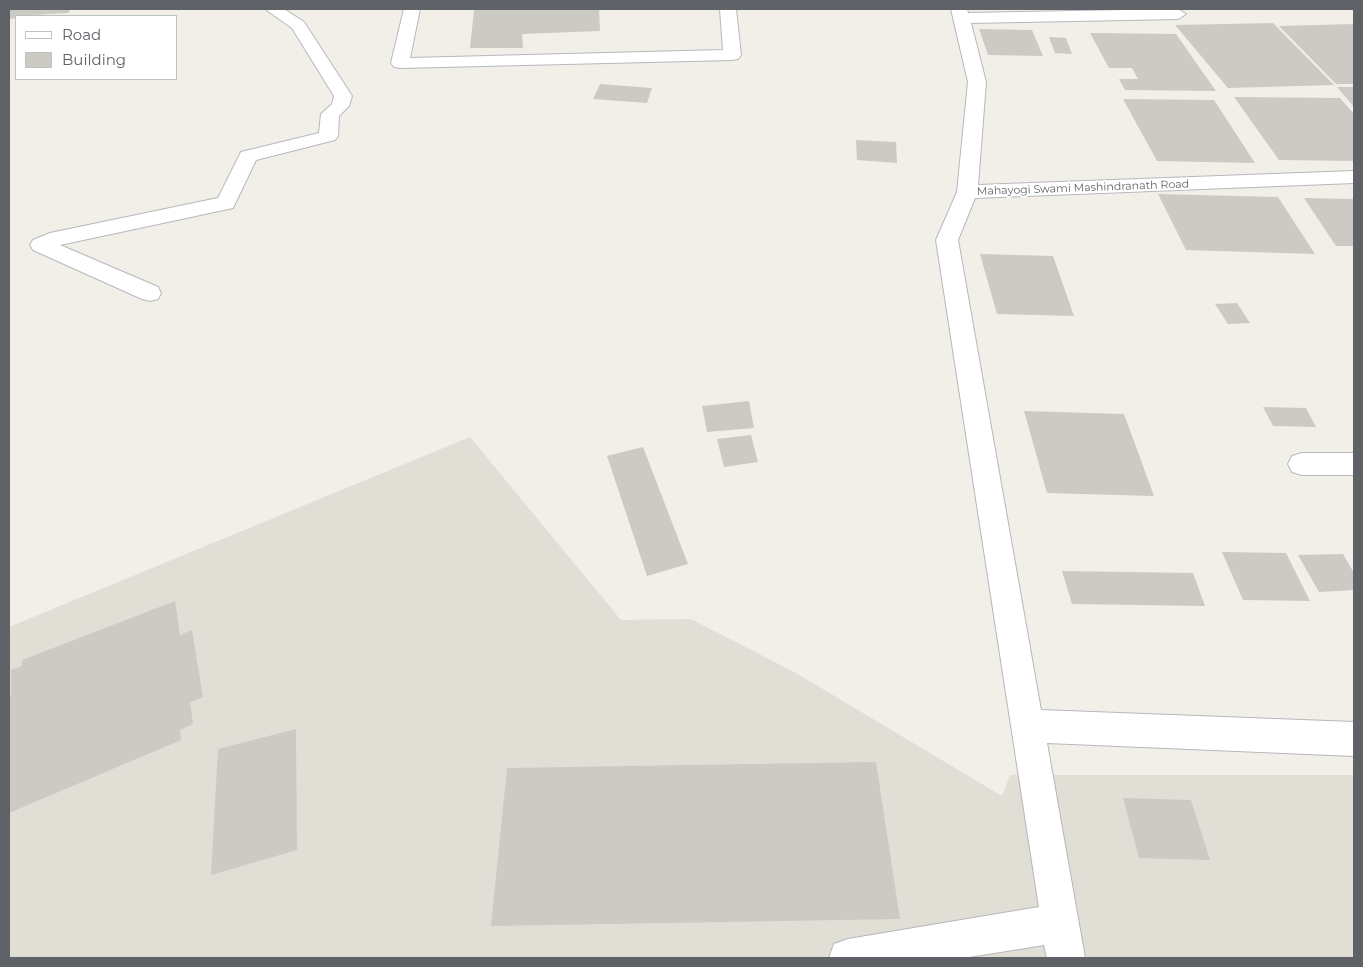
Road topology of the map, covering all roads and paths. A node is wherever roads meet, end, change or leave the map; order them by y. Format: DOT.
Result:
graph roads {
  1 [pos="274,9"];
  2 [pos="412,9"];
  3 [pos="728,9"];
  4 [pos="961,13"];
  5 [pos="1178,14"];
  6 [pos="1354,177"];
  7 [pos="967,192"];
  8 [pos="150,293"];
  9 [pos="1302,464"];
  10 [pos="1354,464"];
  11 [pos="1027,726"];
  12 [pos="1354,739"];
  13 [pos="1063,941"];
  14 [pos="848,958"];
  1 -- 8 [label="street"];
  2 -- 3 [label="street"];
  4 -- 5 [label="street"];
  4 -- 7 [label="street, Mahayogi Swami Mashindranath Road"];
  6 -- 7 [label="street, Mahayogi Swami Mashindranath Road"];
  7 -- 11 [label="street"];
  9 -- 10 [label="street"];
  11 -- 12 [label="street"];
  11 -- 13 [label="street"];
  13 -- 14 [label="street"];
}
